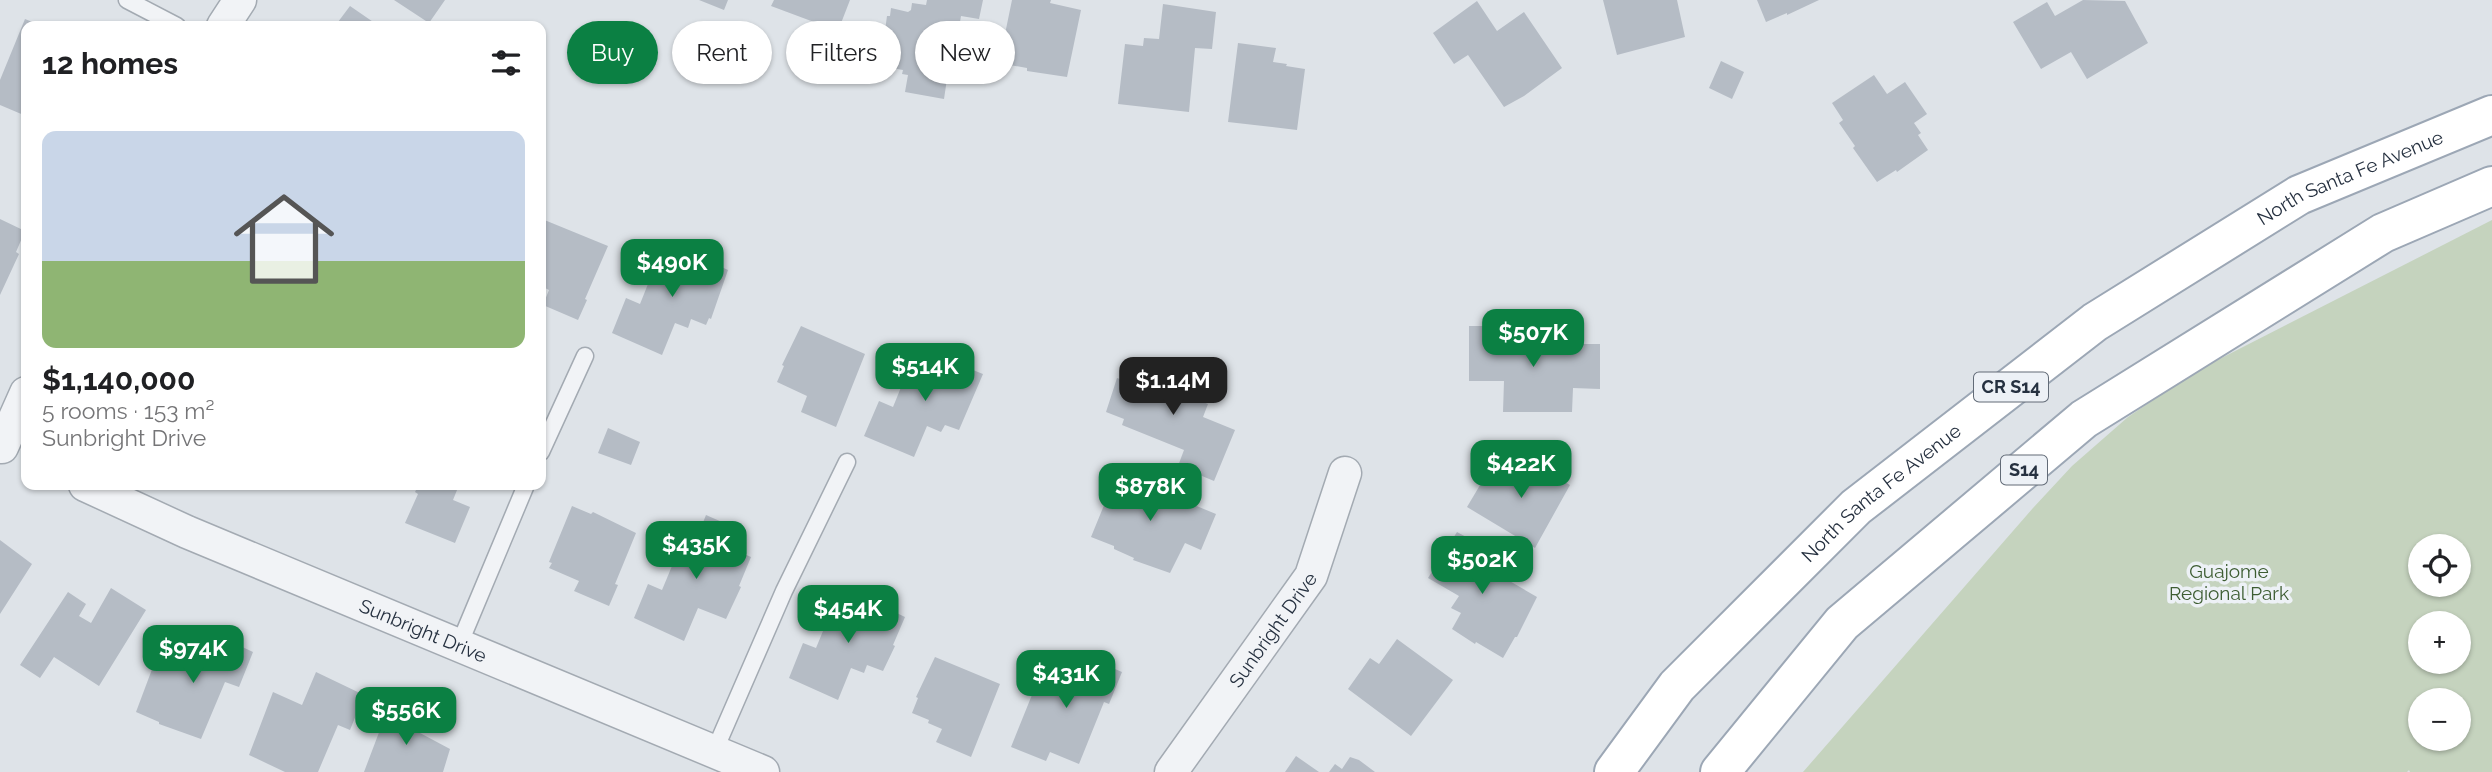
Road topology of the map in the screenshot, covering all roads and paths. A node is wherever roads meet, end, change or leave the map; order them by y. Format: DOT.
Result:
graph roads {
  1 [pos="127,0"];
  2 [pos="240,0"];
  3 [pos="167,21"];
  4 [pos="226,21"];
  5 [pos="2492,115"];
  6 [pos="2492,186"];
  7 [pos="585,356"];
  8 [pos="21,410"];
  9 [pos="546,441"];
  10 [pos="9,450"];
  11 [pos="846,461"];
  12 [pos="1345,473"];
  13 [pos="96,490"];
  14 [pos="524,490"];
  15 [pos="459,645"];
  16 [pos="714,752"];
  17 [pos="763,772"];
  18 [pos="1171,772"];
  19 [pos="1614,772"];
  20 [pos="1720,772"];
  1 -- 3 [label="lane"];
  2 -- 4 [label="street"];
  5 -- 19 [label="main road, North Santa Fe Avenue / CR S14"];
  6 -- 20 [label="main road, S14"];
  7 -- 9 [label="lane"];
  8 -- 10 [label="street"];
  11 -- 16 [label="lane"];
  12 -- 18 [label="street, Sunbright Drive"];
  13 -- 15 [label="street, Sunbright Drive"];
  14 -- 15 [label="lane"];
  15 -- 16 [label="street, Sunbright Drive"];
  16 -- 17 [label="street, Sunbright Drive"];
}
